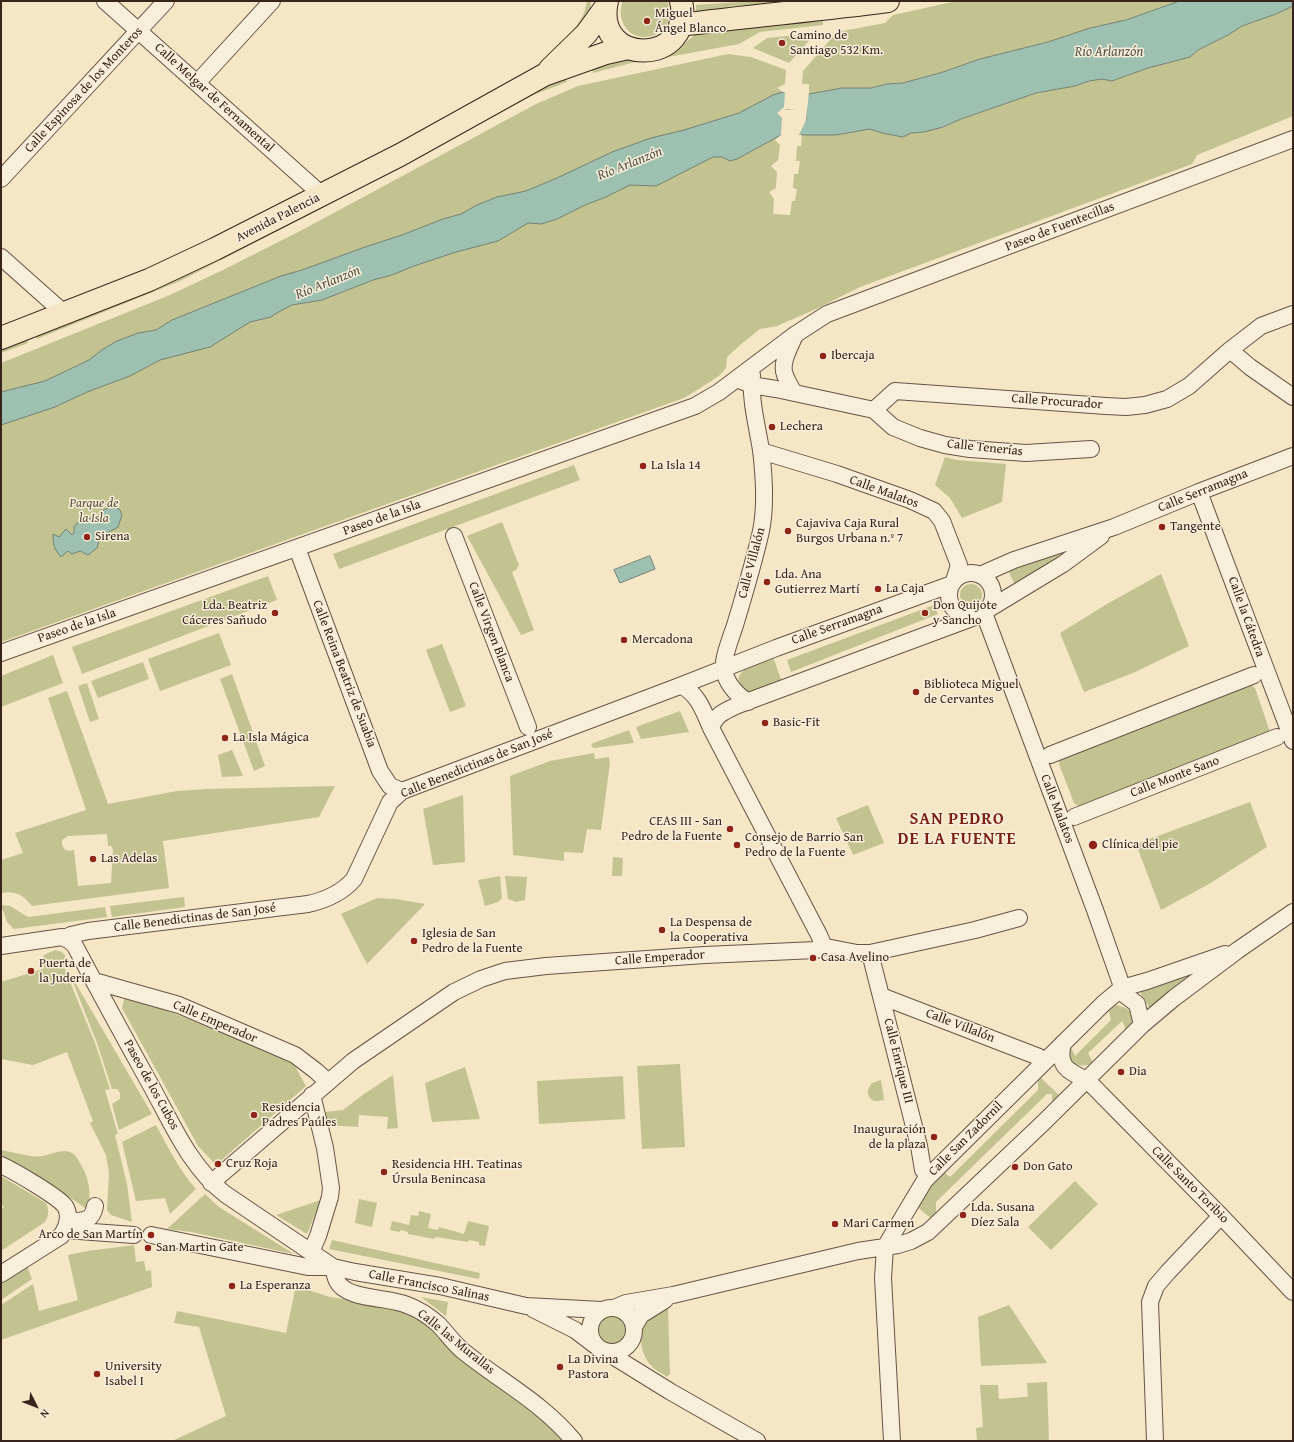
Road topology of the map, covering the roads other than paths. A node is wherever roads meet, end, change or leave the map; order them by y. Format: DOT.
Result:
graph roads {
  1 [pos="105,1"];
  2 [pos="166,1"];
  3 [pos="272,1"];
  4 [pos="681,1"];
  5 [pos="888,1"];
  6 [pos="606,4"];
  7 [pos="680,25"];
  8 [pos="138,31"];
  9 [pos="628,48"];
  10 [pos="544,74"];
  11 [pos="197,83"];
  12 [pos="1293,139"];
  13 [pos="1,179"];
  14 [pos="322,195"];
  15 [pos="1,257"];
  16 [pos="65,314"];
  17 [pos="1293,314"];
  18 [pos="796,334"];
  19 [pos="1,338"];
  20 [pos="1230,350"];
  21 [pos="755,365"];
  22 [pos="744,382"];
  23 [pos="794,393"];
  24 [pos="1293,396"];
  25 [pos="874,410"];
  26 [pos="1091,449"];
  27 [pos="761,451"];
  28 [pos="1293,456"];
  29 [pos="1199,492"];
  30 [pos="1114,527"];
  31 [pos="454,536"];
  32 [pos="297,548"];
  33 [pos="980,575"];
  34 [pos="953,582"];
  35 [pos="980,615"];
  36 [pos="1,653"];
  37 [pos="724,668"];
  38 [pos="1254,675"];
  39 [pos="682,686"];
  40 [pos="748,702"];
  41 [pos="528,727"];
  42 [pos="711,728"];
  43 [pos="1277,737"];
  44 [pos="1293,741"];
  45 [pos="1050,755"];
  46 [pos="402,791"];
  47 [pos="1074,817"];
  48 [pos="1293,912"];
  49 [pos="1019,918"];
  50 [pos="65,938"];
  51 [pos="1,946"];
  52 [pos="822,946"];
  53 [pos="1238,950"];
  54 [pos="870,952"];
  55 [pos="94,981"];
  56 [pos="1122,988"];
  57 [pos="881,996"];
  58 [pos="1142,1025"];
  59 [pos="1063,1043"];
  60 [pos="1039,1056"];
  61 [pos="1086,1080"];
  62 [pos="328,1082"];
  63 [pos="312,1095"];
  64 [pos="1,1165"];
  65 [pos="923,1170"];
  66 [pos="211,1183"];
  67 [pos="95,1206"];
  68 [pos="1221,1216"];
  69 [pos="66,1226"];
  70 [pos="152,1235"];
  71 [pos="134,1236"];
  72 [pos="885,1247"];
  73 [pos="311,1252"];
  74 [pos="333,1267"];
  75 [pos="1,1274"];
  76 [pos="1293,1292"];
  77 [pos="673,1295"];
  78 [pos="526,1306"];
  79 [pos="608,1309"];
  80 [pos="634,1327"];
  81 [pos="631,1343"];
  82 [pos="602,1350"];
  83 [pos="647,1377"];
  84 [pos="574,1441"];
  85 [pos="757,1441"];
  86 [pos="892,1441"];
  87 [pos="1155,1441"];
  1 -- 8 [label="street, Calle Melgar de Fernamental"];
  2 -- 8 [label="street, Calle Espinosa de los Monteros"];
  3 -- 11 [label="street"];
  4 -- 7 [label="highway"];
  5 -- 7 [label="highway"];
  6 -- 9 [label="highway"];
  6 -- 10 [label="highway"];
  7 -- 9 [label="highway"];
  8 -- 11 [label="street, Calle Melgar de Fernamental"];
  8 -- 13 [label="street, Calle Espinosa de los Monteros"];
  9 -- 10 [label="highway"];
  10 -- 14 [label="highway, Avenida Palencia"];
  11 -- 14 [label="street, Calle Melgar de Fernamental"];
  12 -- 18 [label="street, Paseo de Fuentecillas"];
  14 -- 16 [label="highway, Avenida Palencia"];
  15 -- 16 [label="street"];
  16 -- 19 [label="highway, Avenida Palencia"];
  17 -- 20 [label="street, Calle Procurador"];
  18 -- 21 [label="street, Paseo de Fuentecillas"];
  18 -- 23 [label="street"];
  20 -- 24 [label="street"];
  20 -- 25 [label="street, Calle Procurador"];
  21 -- 22 [label="street, Calle Villalón"];
  22 -- 23 [label="street, Calle Tenerías"];
  22 -- 27 [label="street, Calle Villalón"];
  22 -- 32 [label="street, Paseo de la Isla"];
  23 -- 25 [label="street, Calle Tenerías"];
  25 -- 26 [label="street, Calle Tenerías"];
  27 -- 34 [label="street, Calle Malatos"];
  27 -- 37 [label="street, Calle Villalón"];
  28 -- 29 [label="street, Calle Serramagna"];
  29 -- 30 [label="street, Calle Serramagna"];
  29 -- 44 [label="street, Calle la Cátedra"];
  30 -- 33 [label="street, Calle Serramagna"];
  30 -- 35 [label="street, Calle Serramagna"];
  31 -- 41 [label="street, Calle Virgen Blanca"];
  32 -- 36 [label="street, Paseo de la Isla"];
  32 -- 46 [label="street, Calle Reina Beatriz de Suabia"];
  33 -- 34 [label="street"];
  33 -- 35 [label="street"];
  34 -- 35 [label="street"];
  34 -- 37 [label="street, Calle Serramagna"];
  35 -- 40 [label="street, Calle Serramagna"];
  35 -- 56 [label="street, Calle Malatos"];
  37 -- 39 [label="street, Calle Benedictinas de San José"];
  37 -- 40 [label="street"];
  38 -- 45 [label="street"];
  39 -- 42 [label="street"];
  39 -- 46 [label="street, Calle Benedictinas de San José"];
  40 -- 42 [label="street"];
  42 -- 52 [label="street"];
  43 -- 47 [label="street, Calle Monte Sano"];
  46 -- 50 [label="street, Calle Benedictinas de San José"];
  48 -- 53 [label="street, Calle San Zadornil"];
  49 -- 54 [label="street, Calle Emperador"];
  50 -- 51 [label="street"];
  50 -- 55 [label="street, Paseo de los Cubos"];
  52 -- 54 [label="street, Calle Emperador"];
  52 -- 62 [label="street, Calle Emperador"];
  53 -- 56 [label="street, Calle San Zadornil"];
  53 -- 58 [label="street, Calle San Zadornil"];
  54 -- 57 [label="street, Calle Enrique III"];
  55 -- 62 [label="street, Calle Emperador"];
  55 -- 66 [label="street, Paseo de los Cubos"];
  56 -- 58 [label="street"];
  56 -- 59 [label="street, Calle San Zadornil"];
  57 -- 60 [label="street, Calle Villalón"];
  57 -- 65 [label="street, Calle Enrique III"];
  58 -- 61 [label="street, Calle San Zadornil"];
  59 -- 61 [label="street"];
  59 -- 72 [label="street, Calle San Zadornil"];
  61 -- 68 [label="street, Calle Santo Toribio"];
  61 -- 72 [label="street, Calle San Zadornil"];
  62 -- 63 [label="street, Calle Emperador"];
  63 -- 66 [label="street, Calle Emperador"];
  63 -- 73 [label="street"];
  64 -- 69 [label="street"];
  66 -- 73 [label="street, Paseo de los Cubos"];
  67 -- 69 [label="street"];
  68 -- 76 [label="street, Calle Santo Toribio"];
  68 -- 87 [label="street"];
  69 -- 71 [label="street"];
  69 -- 75 [label="street"];
  70 -- 74 [label="street, Calle Francisco Salinas"];
  72 -- 77 [label="street, Calle San Zadornil"];
  72 -- 86 [label="street"];
  73 -- 74 [label="street, Calle Francisco Salinas"];
  74 -- 78 [label="street, Calle Francisco Salinas"];
  74 -- 84 [label="street, Calle las Murallas"];
  77 -- 79 [label="street, Calle San Zadornil"];
  77 -- 80 [label="street, Calle San Zadornil"];
  78 -- 79 [label="street, Calle Francisco Salinas"];
  78 -- 82 [label="street, Calle Francisco Salinas"];
  79 -- 80 [label="street"];
  79 -- 82 [label="street"];
  80 -- 81 [label="street"];
  81 -- 82 [label="street"];
  81 -- 83 [label="street"];
  82 -- 83 [label="street, Calle Francisco Salinas"];
  83 -- 85 [label="street, Calle Francisco Salinas"];
}
